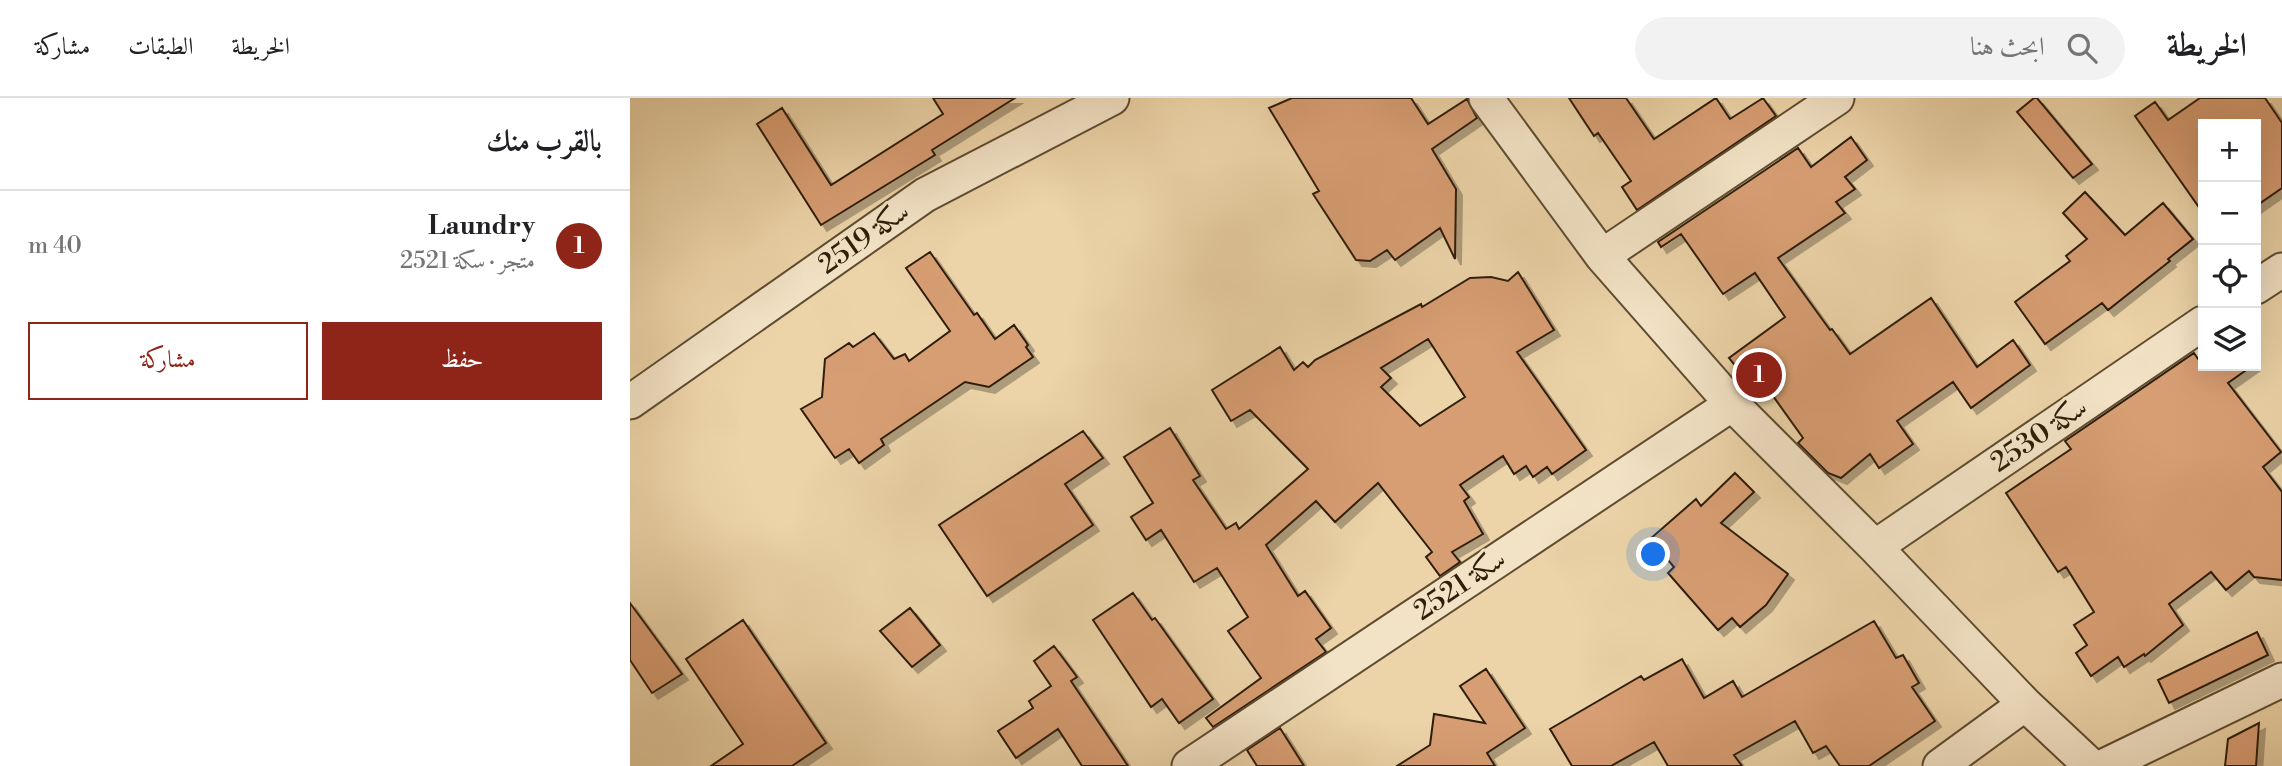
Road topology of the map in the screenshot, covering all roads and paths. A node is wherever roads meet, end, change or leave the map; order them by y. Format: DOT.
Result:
graph roads {
  1 [pos="1112,98"];
  2 [pos="1486,98"];
  3 [pos="1837,98"];
  4 [pos="1602,256"];
  5 [pos="2282,270"];
  6 [pos="2261,285"];
  7 [pos="2198,326"];
  8 [pos="630,402"];
  9 [pos="1732,404"];
  10 [pos="1875,547"];
  11 [pos="2282,680"];
  12 [pos="2025,704"];
  13 [pos="1189,766"];
  14 [pos="1940,766"];
  15 [pos="2091,766"];
  16 [pos="2104,766"];
  1 -- 8 [label="street, سكة 2519"];
  2 -- 4 [label="street"];
  3 -- 4 [label="street"];
  4 -- 9 [label="street"];
  5 -- 6 [label="street"];
  7 -- 10 [label="street, سكة 2530"];
  9 -- 10 [label="street"];
  9 -- 13 [label="street, سكة 2521"];
  10 -- 12 [label="street"];
  11 -- 16 [label="street"];
  12 -- 14 [label="street"];
  12 -- 15 [label="street"];
}
